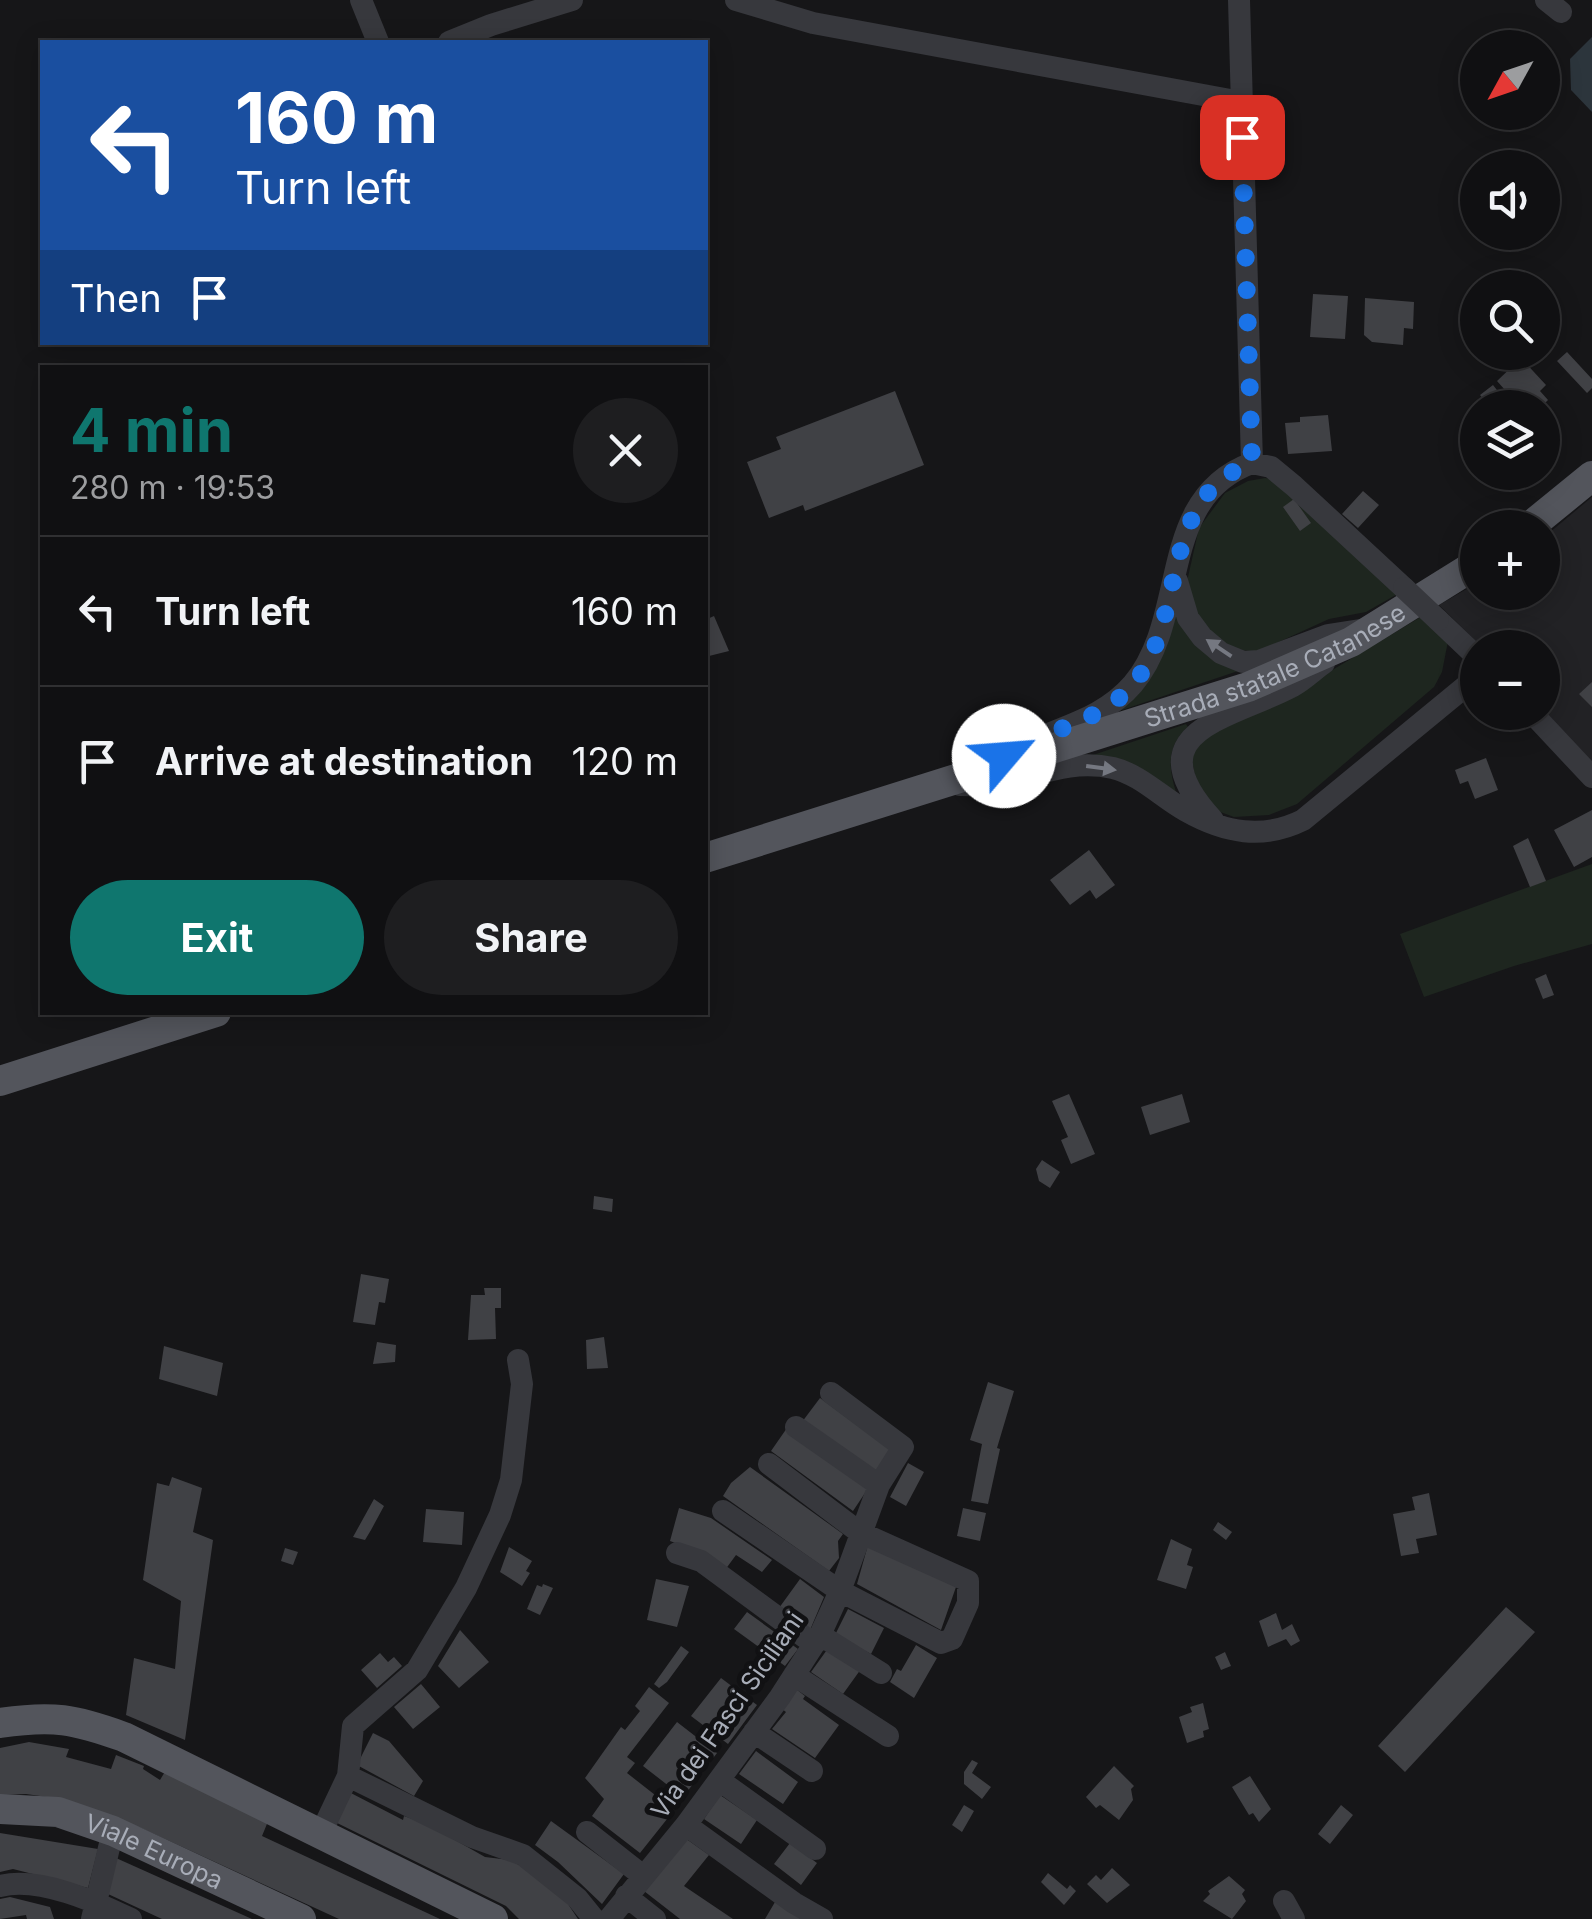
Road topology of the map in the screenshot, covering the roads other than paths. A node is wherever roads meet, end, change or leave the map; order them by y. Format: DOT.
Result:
graph roads {
  1 [pos="361,0"];
  2 [pos="572,0"];
  3 [pos="736,0"];
  4 [pos="1239,0"];
  5 [pos="377,40"];
  6 [pos="453,40"];
  7 [pos="1240,102"];
  8 [pos="1252,463"];
  9 [pos="1592,476"];
  10 [pos="1550,510"];
  11 [pos="1176,573"];
  12 [pos="1460,574"];
  13 [pos="1364,635"];
  14 [pos="1460,641"];
  15 [pos="1460,691"];
  16 [pos="1547,730"];
  17 [pos="982,771"];
  18 [pos="1592,777"];
  19 [pos="936,785"];
  20 [pos="1219,826"];
  21 [pos="711,856"];
  22 [pos="207,1015"];
  23 [pos="0,1081"];
  24 [pos="518,1360"];
  25 [pos="831,1394"];
  26 [pos="796,1426"];
  27 [pos="769,1464"];
  28 [pos="879,1485"];
  29 [pos="723,1511"];
  30 [pos="859,1532"];
  31 [pos="678,1553"];
  32 [pos="840,1591"];
  33 [pos="817,1639"];
  34 [pos="882,1673"];
  35 [pos="794,1675"];
  36 [pos="0,1724"];
  37 [pos="754,1732"];
  38 [pos="888,1736"];
  39 [pos="812,1772"];
  40 [pos="348,1776"];
  41 [pos="719,1780"];
  42 [pos="0,1808"];
  43 [pos="686,1826"];
  44 [pos="112,1832"];
  45 [pos="588,1832"];
  46 [pos="321,1833"];
  47 [pos="815,1849"];
  48 [pos="643,1876"];
  49 [pos="0,1886"];
  50 [pos="626,1896"];
  51 [pos="94,1911"];
  52 [pos="489,1916"];
  53 [pos="131,1919"];
  54 [pos="301,1919"];
  55 [pos="594,1919"];
  56 [pos="609,1919"];
  57 [pos="655,1919"];
  58 [pos="822,1919"];
  1 -- 5 [label="street"];
  2 -- 6 [label="street"];
  3 -- 7 [label="street"];
  4 -- 7 [label="street"];
  7 -- 8 [label="street"];
  8 -- 11 [label="street"];
  8 -- 14 [label="street, bridge"];
  9 -- 10 [label="main road"];
  13 -- 11 [label="street, one-way"];
  11 -- 17 [label="street"];
  12 -- 13 [label="main road, Strada statale Catanese"];
  13 -- 17 [label="main road, Strada statale Catanese"];
  13 -- 20 [label="street"];
  15 -- 20 [label="street"];
  16 -- 18 [label="street"];
  17 -- 19 [label="main road, Strada statale Catanese"];
  19 -- 20 [label="street, one-way"];
  19 -- 21 [label="main road, Strada statale Catanese"];
  22 -- 23 [label="main road"];
  24 -- 40 [label="street"];
  25 -- 28 [label="street, Via dei Fasci Siciliani"];
  26 -- 28 [label="street"];
  27 -- 30 [label="street"];
  28 -- 30 [label="street, Via dei Fasci Siciliani"];
  29 -- 32 [label="street"];
  30 -- 32 [label="street, Via dei Fasci Siciliani"];
  30 -- 32 [label="street"];
  31 -- 33 [label="street"];
  32 -- 33 [label="street, Via dei Fasci Siciliani"];
  33 -- 34 [label="street"];
  33 -- 35 [label="street, Via dei Fasci Siciliani"];
  35 -- 37 [label="street, Via dei Fasci Siciliani"];
  35 -- 38 [label="street"];
  36 -- 46 [label="main road"];
  37 -- 39 [label="street"];
  37 -- 41 [label="street, Via dei Fasci Siciliani"];
  40 -- 46 [label="street"];
  40 -- 55 [label="street"];
  41 -- 43 [label="street, Via dei Fasci Siciliani"];
  41 -- 47 [label="street"];
  42 -- 44 [label="main road, Viale Europa"];
  43 -- 48 [label="street, Via dei Fasci Siciliani"];
  43 -- 58 [label="street"];
  44 -- 51 [label="street"];
  44 -- 54 [label="main road, Viale Europa"];
  45 -- 48 [label="street"];
  46 -- 52 [label="main road"];
  48 -- 50 [label="street, Via dei Fasci Siciliani"];
  49 -- 51 [label="street"];
  50 -- 56 [label="street, Via dei Fasci Siciliani"];
  50 -- 57 [label="street"];
  51 -- 53 [label="street"];
}
